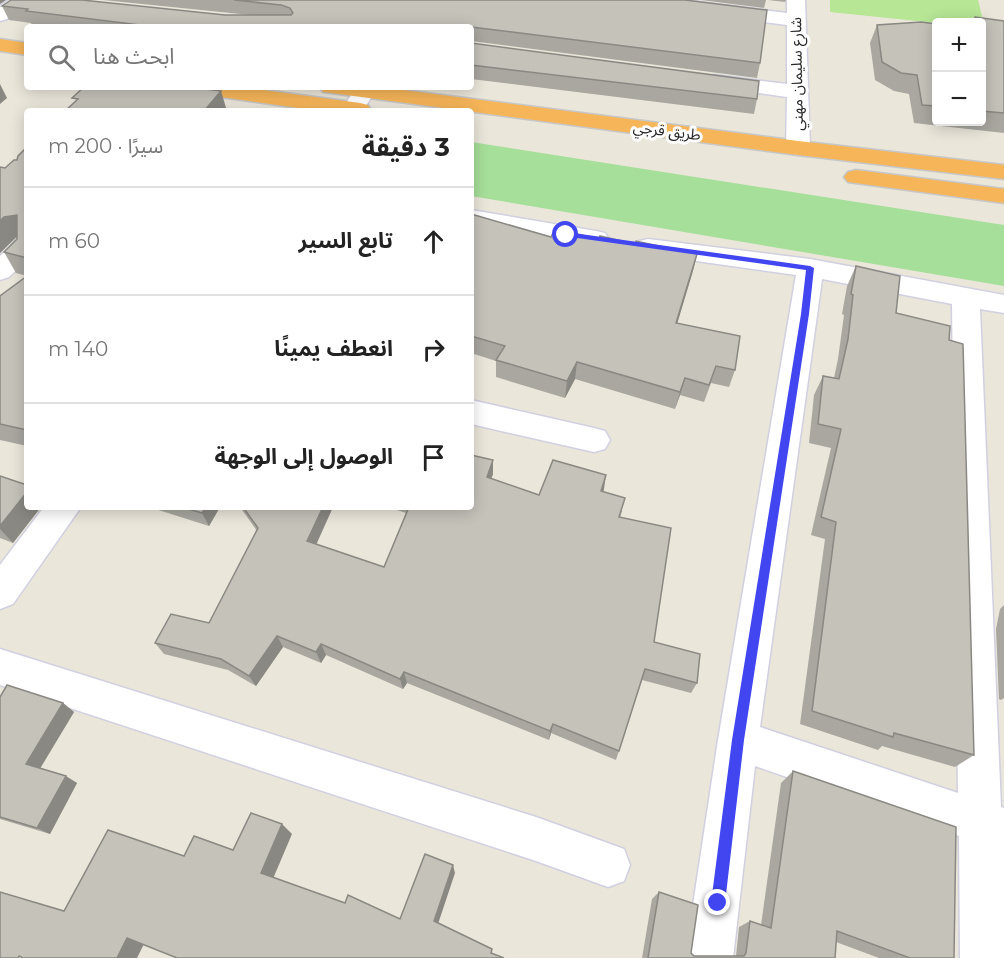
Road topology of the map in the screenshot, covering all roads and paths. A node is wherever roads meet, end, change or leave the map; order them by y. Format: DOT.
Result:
graph roads {
  1 [pos="29,0"];
  2 [pos="638,0"];
  3 [pos="796,10"];
  4 [pos="0,15"];
  5 [pos="0,45"];
  6 [pos="24,49"];
  7 [pos="0,63"];
  8 [pos="24,66"];
  9 [pos="692,78"];
  10 [pos="210,90"];
  11 [pos="337,90"];
  12 [pos="797,92"];
  13 [pos="364,104"];
  14 [pos="300,106"];
  15 [pos="403,108"];
  16 [pos="474,115"];
  17 [pos="476,126"];
  18 [pos="798,148"];
  19 [pos="1004,172"];
  20 [pos="1004,196"];
  21 [pos="474,218"];
  22 [pos="24,248"];
  23 [pos="810,268"];
  24 [pos="0,271"];
  25 [pos="966,297"];
  26 [pos="1004,304"];
  27 [pos="474,413"];
  28 [pos="594,440"];
  29 [pos="61,510"];
  30 [pos="1,590"];
  31 [pos="0,667"];
  32 [pos="738,740"];
  33 [pos="992,826"];
  34 [pos="608,866"];
  35 [pos="709,958"];
  36 [pos="984,958"];
  1 -- 4 [label="street"];
  2 -- 3 [label="street"];
  3 -- 12 [label="street, شارع سليمان مهني"];
  5 -- 6 [label="highway"];
  7 -- 8 [label="highway"];
  9 -- 12 [label="street"];
  10 -- 14 [label="highway, طريق قرجي"];
  11 -- 13 [label="highway, طريق قرجي"];
  12 -- 18 [label="street, شارع سليمان مهني"];
  13 -- 14 [label="highway, طريق قرجي"];
  13 -- 15 [label="highway, طريق قرجي"];
  16 -- 18 [label="highway, طريق قرجي"];
  17 -- 20 [label="highway, طريق قرجي"];
  18 -- 19 [label="highway, طريق قرجي"];
  21 -- 23 [label="street"];
  22 -- 24 [label="street"];
  23 -- 25 [label="street"];
  23 -- 32 [label="street"];
  25 -- 26 [label="street"];
  25 -- 33 [label="street"];
  27 -- 28 [label="street"];
  29 -- 30 [label="street"];
  31 -- 34 [label="street"];
  32 -- 33 [label="street"];
  32 -- 35 [label="street"];
  33 -- 36 [label="street"];
}
